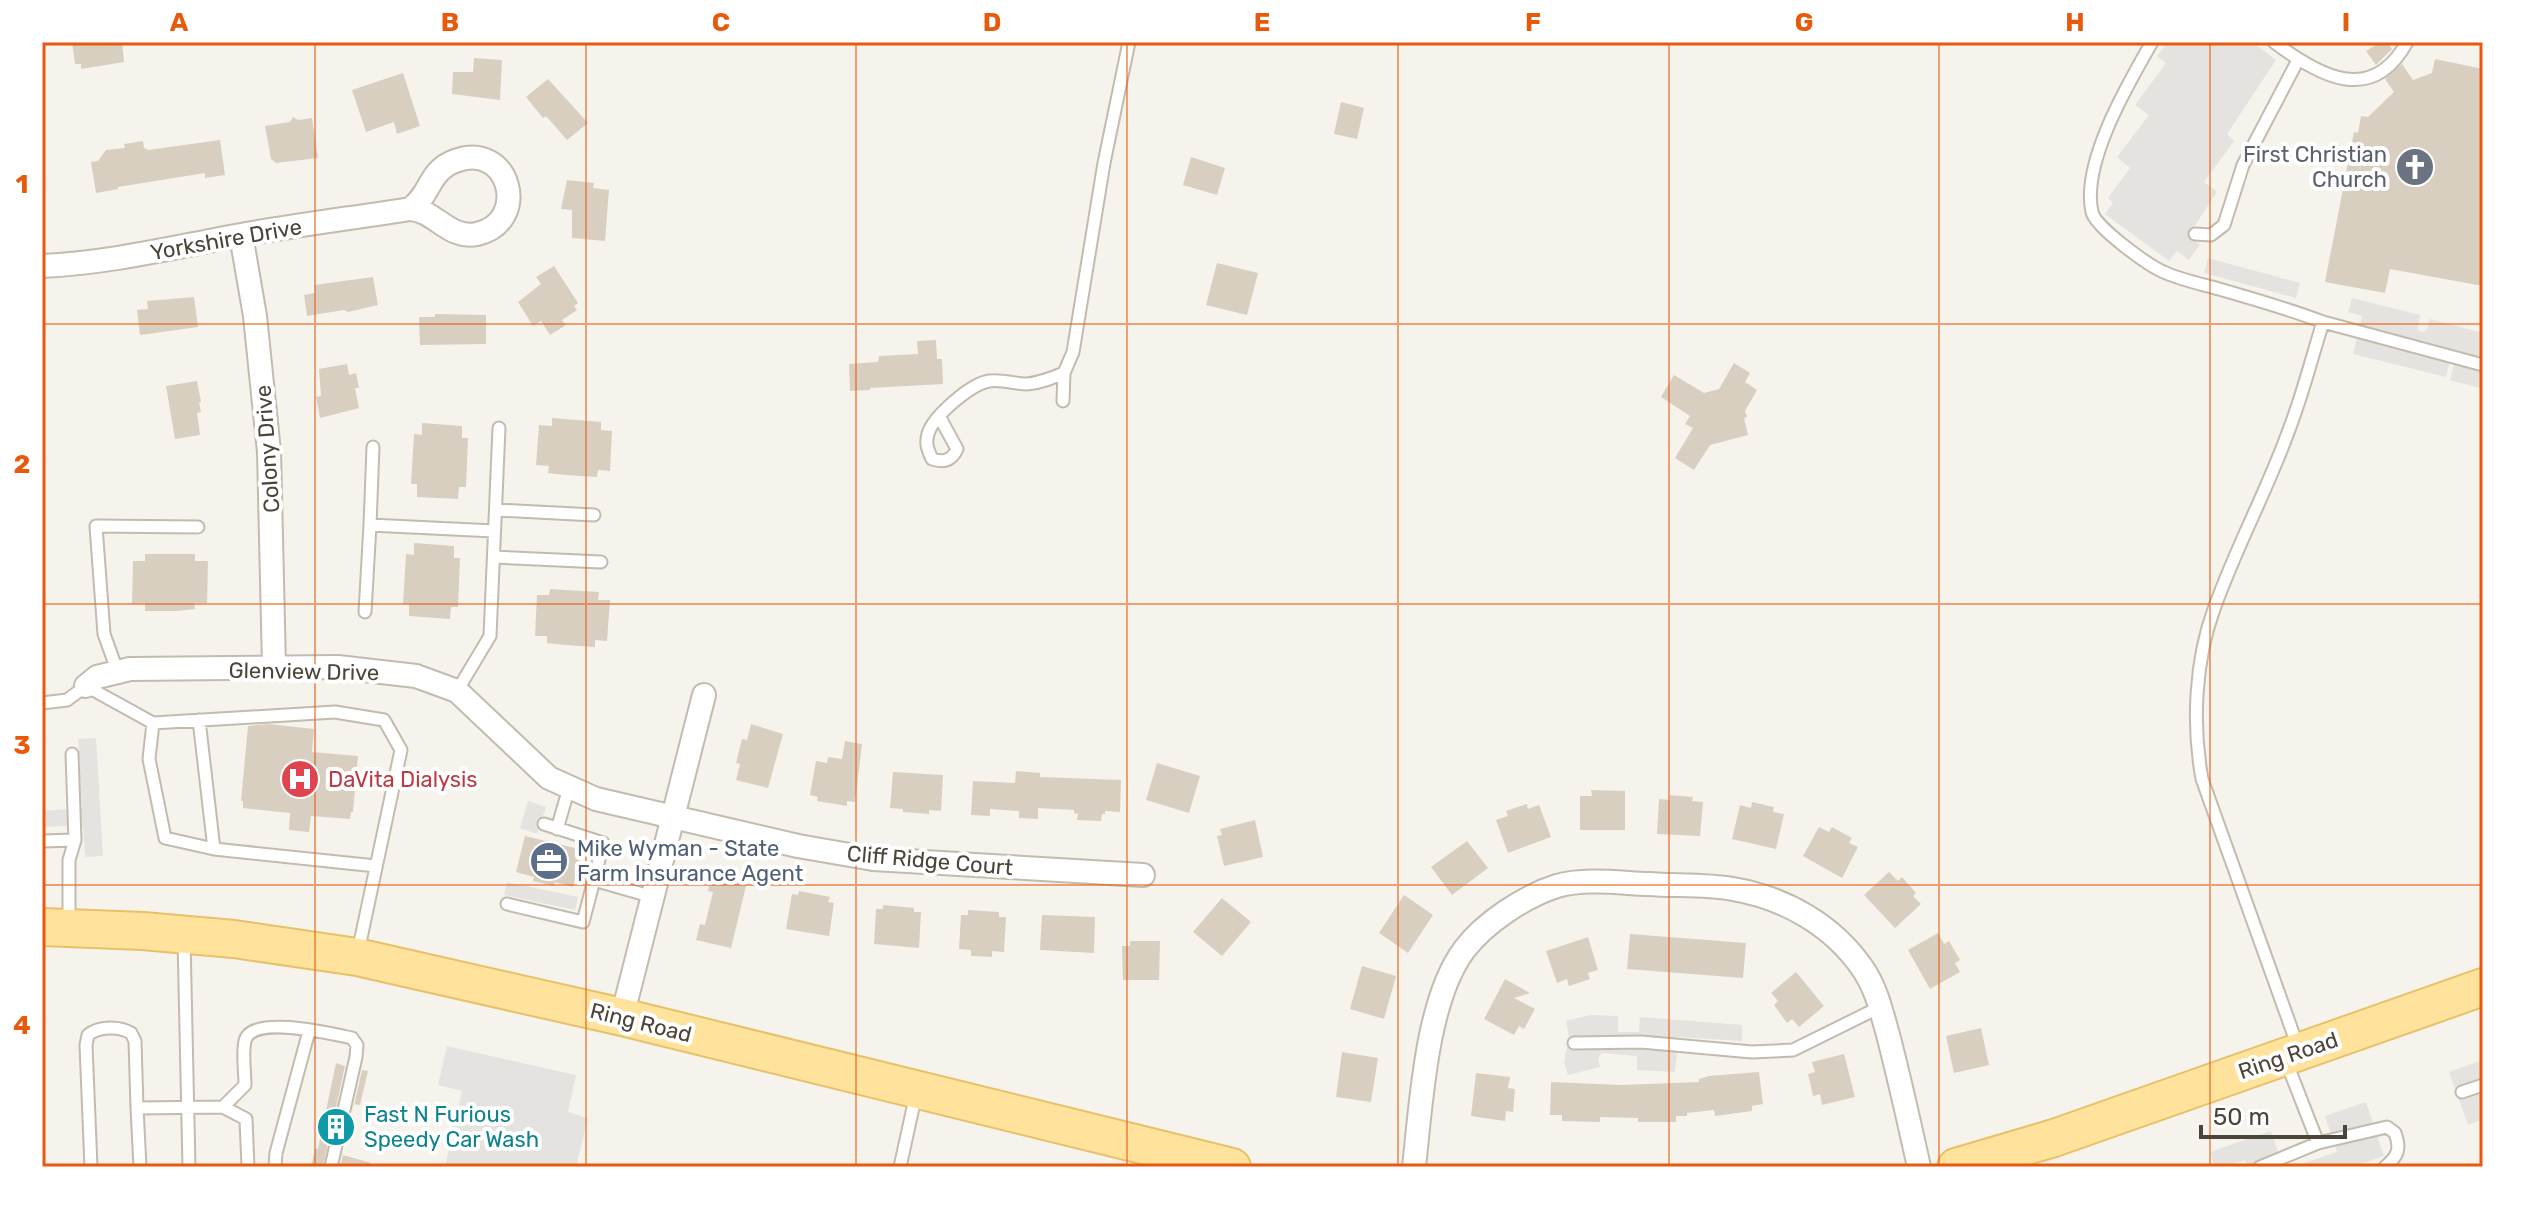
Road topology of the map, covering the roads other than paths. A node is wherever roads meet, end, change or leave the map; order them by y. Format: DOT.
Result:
graph roads {
  1 [pos="1129,42"];
  2 [pos="2152,42"];
  3 [pos="2274,42"];
  4 [pos="2407,42"];
  5 [pos="2298,60"];
  6 [pos="410,209"];
  7 [pos="2195,234"];
  8 [pos="241,235"];
  9 [pos="42,266"];
  10 [pos="2323,322"];
  11 [pos="2483,365"];
  12 [pos="1064,373"];
  13 [pos="1063,401"];
  14 [pos="939,416"];
  15 [pos="499,428"];
  16 [pos="373,447"];
  17 [pos="496,510"];
  18 [pos="594,515"];
  19 [pos="370,525"];
  20 [pos="198,527"];
  21 [pos="494,531"];
  22 [pos="494,557"];
  23 [pos="601,562"];
  24 [pos="365,612"];
  25 [pos="274,666"];
  26 [pos="117,670"];
  27 [pos="86,686"];
  28 [pos="457,691"];
  29 [pos="704,695"];
  30 [pos="42,703"];
  31 [pos="199,720"];
  32 [pos="153,723"];
  33 [pos="72,754"];
  34 [pos="569,788"];
  35 [pos="674,815"];
  36 [pos="544,824"];
  37 [pos="557,829"];
  38 [pos="75,840"];
  39 [pos="42,841"];
  40 [pos="214,849"];
  41 [pos="376,866"];
  42 [pos="1143,875"];
  43 [pos="594,880"];
  44 [pos="653,897"];
  45 [pos="507,904"];
  46 [pos="56,927"];
  47 [pos="183,934"];
  48 [pos="357,957"];
  49 [pos="2483,987"];
  50 [pos="1880,1007"];
  51 [pos="622,1017"];
  52 [pos="309,1031"];
  53 [pos="1574,1043"];
  54 [pos="2292,1054"];
  55 [pos="2483,1085"];
  56 [pos="917,1090"];
  57 [pos="2462,1092"];
  58 [pos="223,1107"];
  59 [pos="137,1108"];
  60 [pos="188,1108"];
  61 [pos="2318,1143"];
  62 [pos="91,1167"];
  63 [pos="140,1167"];
  64 [pos="189,1167"];
  65 [pos="248,1167"];
  66 [pos="275,1167"];
  67 [pos="331,1167"];
  68 [pos="900,1167"];
  69 [pos="1232,1167"];
  70 [pos="1414,1167"];
  71 [pos="1919,1167"];
  72 [pos="1956,1167"];
  73 [pos="2260,1167"];
  74 [pos="2385,1167"];
  1 -- 12 [label="lane"];
  2 -- 10 [label="lane"];
  3 -- 5 [label="lane"];
  4 -- 5 [label="lane"];
  5 -- 7 [label="lane"];
  6 -- 8 [label="street, Yorkshire Drive"];
  8 -- 9 [label="street, Yorkshire Drive"];
  8 -- 25 [label="street, Colony Drive"];
  10 -- 11 [label="lane"];
  10 -- 54 [label="lane"];
  12 -- 13 [label="lane"];
  12 -- 14 [label="lane"];
  15 -- 17 [label="lane"];
  16 -- 19 [label="lane"];
  17 -- 18 [label="lane"];
  17 -- 21 [label="lane"];
  19 -- 21 [label="lane"];
  19 -- 24 [label="lane"];
  20 -- 26 [label="lane"];
  21 -- 22 [label="lane"];
  22 -- 23 [label="lane"];
  22 -- 28 [label="lane"];
  25 -- 26 [label="street, Glenview Drive"];
  25 -- 28 [label="street, Glenview Drive"];
  26 -- 27 [label="street, Glenview Drive"];
  27 -- 30 [label="lane"];
  27 -- 32 [label="lane"];
  28 -- 34 [label="street, Glenview Drive"];
  29 -- 35 [label="street"];
  31 -- 32 [label="lane"];
  31 -- 40 [label="lane"];
  31 -- 41 [label="lane"];
  32 -- 40 [label="lane"];
  33 -- 38 [label="lane"];
  34 -- 35 [label="street, Glenview Drive"];
  34 -- 37 [label="lane"];
  35 -- 42 [label="street, Cliff Ridge Court"];
  35 -- 44 [label="street"];
  36 -- 37 [label="lane"];
  37 -- 43 [label="lane"];
  38 -- 39 [label="lane"];
  38 -- 46 [label="lane"];
  40 -- 41 [label="lane"];
  41 -- 48 [label="lane"];
  43 -- 44 [label="lane"];
  43 -- 45 [label="lane"];
  44 -- 51 [label="street"];
  46 -- 47 [label="main road, Ring Road"];
  47 -- 48 [label="main road, Ring Road"];
  47 -- 60 [label="lane"];
  48 -- 51 [label="main road, Ring Road"];
  49 -- 54 [label="main road, Ring Road"];
  50 -- 53 [label="lane"];
  50 -- 70 [label="street"];
  50 -- 71 [label="street"];
  51 -- 56 [label="main road, Ring Road"];
  52 -- 58 [label="lane"];
  52 -- 66 [label="lane"];
  52 -- 67 [label="lane"];
  54 -- 61 [label="lane"];
  54 -- 72 [label="main road, Ring Road"];
  55 -- 57 [label="lane"];
  56 -- 68 [label="lane"];
  56 -- 69 [label="main road, Ring Road"];
  58 -- 60 [label="lane"];
  58 -- 65 [label="lane"];
  59 -- 60 [label="lane"];
  59 -- 62 [label="lane"];
  59 -- 63 [label="lane"];
  60 -- 64 [label="lane"];
  61 -- 73 [label="lane"];
  61 -- 74 [label="lane"];
}
